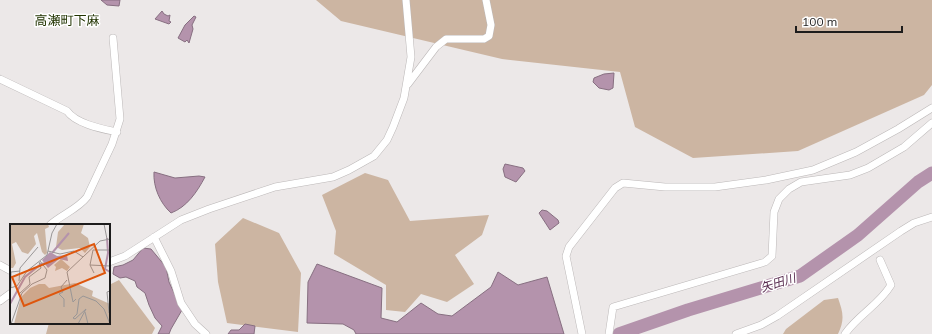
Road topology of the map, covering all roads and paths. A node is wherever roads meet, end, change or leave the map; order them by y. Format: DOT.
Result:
graph roads {
  1 [pos="406,0"];
  2 [pos="486,0"];
  3 [pos="113,38"];
  4 [pos="0,79"];
  5 [pos="406,86"];
  6 [pos="932,108"];
  7 [pos="932,123"];
  8 [pos="117,132"];
  9 [pos="932,217"];
  10 [pos="51,224"];
  11 [pos="154,237"];
  12 [pos="880,260"];
  13 [pos="110,262"];
  14 [pos="0,265"];
  15 [pos="10,270"];
  16 [pos="10,294"];
  17 [pos="0,301"];
  18 [pos="206,334"];
  19 [pos="582,334"];
  20 [pos="609,334"];
  21 [pos="736,334"];
  22 [pos="845,334"];
  1 -- 5 [label="street"];
  2 -- 5 [label="street"];
  3 -- 8 [label="street"];
  4 -- 8 [label="street"];
  5 -- 11 [label="street"];
  6 -- 19 [label="street"];
  7 -- 20 [label="street"];
  8 -- 10 [label="street"];
  9 -- 21 [label="street"];
  11 -- 13 [label="street"];
  11 -- 18 [label="street"];
  12 -- 22 [label="street"];
  14 -- 15 [label="street"];
  16 -- 17 [label="street"];
}
